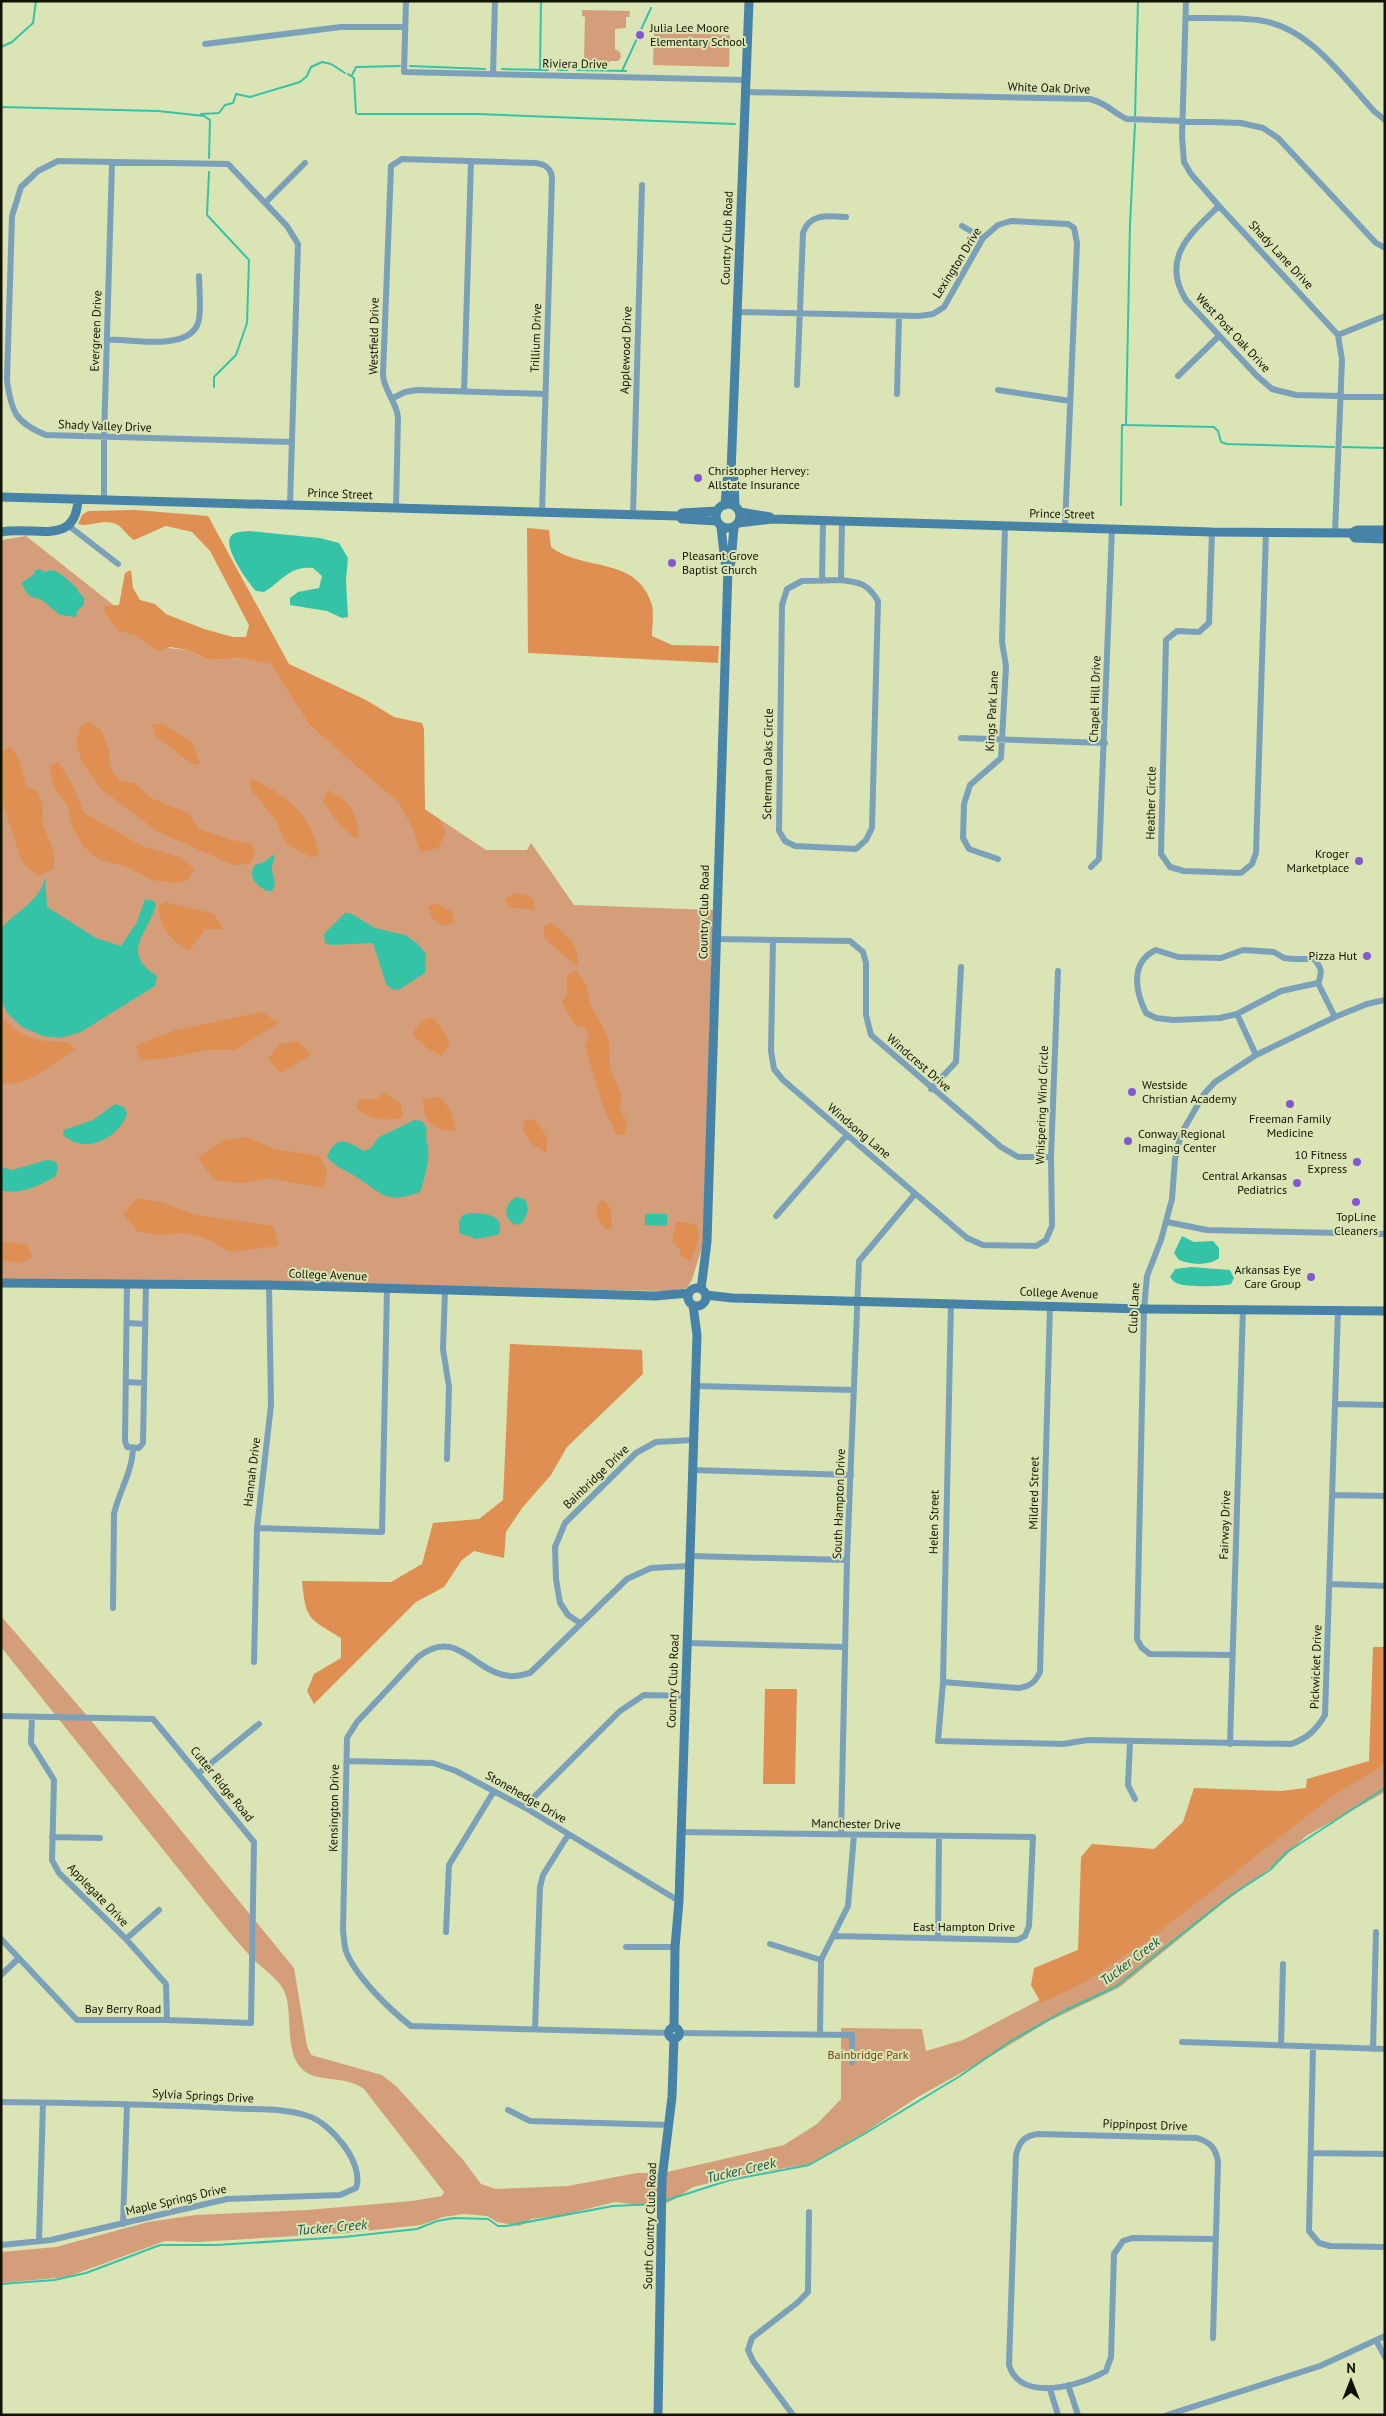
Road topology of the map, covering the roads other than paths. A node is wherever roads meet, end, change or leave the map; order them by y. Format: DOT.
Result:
graph roads {
  1 [pos="406,1"];
  2 [pos="495,1"];
  3 [pos="748,1"];
  4 [pos="1186,1"];
  5 [pos="1186,18"];
  6 [pos="405,27"];
  7 [pos="205,44"];
  8 [pos="493,74"];
  9 [pos="745,80"];
  10 [pos="745,92"];
  11 [pos="1385,120"];
  12 [pos="1182,121"];
  13 [pos="471,162"];
  14 [pos="112,163"];
  15 [pos="305,163"];
  16 [pos="642,185"];
  17 [pos="265,203"];
  18 [pos="1219,206"];
  19 [pos="846,217"];
  20 [pos="962,226"];
  21 [pos="983,238"];
  22 [pos="1385,248"];
  23 [pos="199,276"];
  24 [pos="737,312"];
  25 [pos="799,314"];
  26 [pos="899,316"];
  27 [pos="1385,316"];
  28 [pos="1338,335"];
  29 [pos="1219,336"];
  30 [pos="107,339"];
  31 [pos="1178,376"];
  32 [pos="797,385"];
  33 [pos="998,390"];
  34 [pos="464,392"];
  35 [pos="545,394"];
  36 [pos="897,394"];
  37 [pos="1341,396"];
  38 [pos="1385,397"];
  39 [pos="393,398"];
  40 [pos="1070,401"];
  41 [pos="104,438"];
  42 [pos="291,442"];
  43 [pos="731,475"];
  44 [pos="1,497"];
  45 [pos="78,499"];
  46 [pos="104,499"];
  47 [pos="290,505"];
  48 [pos="725,505"];
  49 [pos="396,508"];
  50 [pos="737,509"];
  51 [pos="717,511"];
  52 [pos="542,512"];
  53 [pos="632,515"];
  54 [pos="679,516"];
  55 [pos="772,519"];
  56 [pos="823,522"];
  57 [pos="842,522"];
  58 [pos="719,524"];
  59 [pos="736,525"];
  60 [pos="69,526"];
  61 [pos="1005,526"];
  62 [pos="1065,526"];
  63 [pos="1112,528"];
  64 [pos="1385,531"];
  65 [pos="1,532"];
  66 [pos="1212,532"];
  67 [pos="1266,532"];
  68 [pos="1336,533"];
  69 [pos="1355,536"];
  70 [pos="1385,539"];
  71 [pos="118,564"];
  72 [pos="728,568"];
  73 [pos="841,580"];
  74 [pos="822,581"];
  75 [pos="961,738"];
  76 [pos="1003,740"];
  77 [pos="1105,743"];
  78 [pos="998,859"];
  79 [pos="1091,867"];
  80 [pos="716,939"];
  81 [pos="773,940"];
  82 [pos="961,967"];
  83 [pos="1058,971"];
  84 [pos="1318,983"];
  85 [pos="1385,1000"];
  86 [pos="1238,1014"];
  87 [pos="1335,1017"];
  88 [pos="1256,1055"];
  89 [pos="931,1089"];
  90 [pos="846,1136"];
  91 [pos="1051,1157"];
  92 [pos="915,1194"];
  93 [pos="776,1216"];
  94 [pos="1167,1222"];
  95 [pos="1385,1234"];
  96 [pos="1046,1240"];
  97 [pos="1,1283"];
  98 [pos="128,1283"];
  99 [pos="146,1283"];
  100 [pos="270,1285"];
  101 [pos="387,1289"];
  102 [pos="444,1290"];
  103 [pos="697,1298"];
  104 [pos="858,1301"];
  105 [pos="951,1303"];
  106 [pos="1050,1305"];
  107 [pos="1243,1308"];
  108 [pos="1144,1309"];
  109 [pos="1338,1310"];
  110 [pos="1385,1311"];
  111 [pos="127,1324"];
  112 [pos="145,1324"];
  113 [pos="126,1382"];
  114 [pos="144,1383"];
  115 [pos="696,1386"];
  116 [pos="854,1390"];
  117 [pos="1336,1404"];
  118 [pos="1385,1405"];
  119 [pos="694,1440"];
  120 [pos="133,1449"];
  121 [pos="447,1459"];
  122 [pos="692,1470"];
  123 [pos="851,1475"];
  124 [pos="1333,1495"];
  125 [pos="1385,1496"];
  126 [pos="257,1528"];
  127 [pos="848,1560"];
  128 [pos="690,1561"];
  129 [pos="1330,1584"];
  130 [pos="1385,1586"];
  131 [pos="113,1608"];
  132 [pos="580,1623"];
  133 [pos="687,1643"];
  134 [pos="845,1647"];
  135 [pos="1232,1655"];
  136 [pos="254,1662"];
  137 [pos="943,1682"];
  138 [pos="686,1696"];
  139 [pos="1,1716"];
  140 [pos="32,1717"];
  141 [pos="260,1724"];
  142 [pos="938,1741"];
  143 [pos="1130,1742"];
  144 [pos="1230,1744"];
  145 [pos="347,1761"];
  146 [pos="199,1773"];
  147 [pos="494,1791"];
  148 [pos="1135,1798"];
  149 [pos="524,1807"];
  150 [pos="680,1832"];
  151 [pos="568,1835"];
  152 [pos="841,1835"];
  153 [pos="854,1835"];
  154 [pos="52,1836"];
  155 [pos="939,1836"];
  156 [pos="1033,1837"];
  157 [pos="100,1838"];
  158 [pos="679,1901"];
  159 [pos="159,1910"];
  160 [pos="446,1932"];
  161 [pos="1376,1932"];
  162 [pos="834,1936"];
  163 [pos="938,1938"];
  164 [pos="1,1939"];
  165 [pos="126,1939"];
  166 [pos="770,1944"];
  167 [pos="626,1947"];
  168 [pos="675,1948"];
  169 [pos="20,1958"];
  170 [pos="821,1960"];
  171 [pos="1283,1964"];
  172 [pos="1,1975"];
  173 [pos="167,2020"];
  174 [pos="251,2022"];
  175 [pos="535,2029"];
  176 [pos="674,2033"];
  177 [pos="820,2035"];
  178 [pos="1182,2042"];
  179 [pos="1281,2046"];
  180 [pos="1313,2048"];
  181 [pos="1373,2049"];
  182 [pos="1385,2049"];
  183 [pos="852,2062"];
  184 [pos="1,2102"];
  185 [pos="43,2103"];
  186 [pos="127,2104"];
  187 [pos="508,2110"];
  188 [pos="668,2125"];
  189 [pos="1310,2153"];
  190 [pos="1385,2154"];
  191 [pos="356,2188"];
  192 [pos="809,2212"];
  193 [pos="123,2224"];
  194 [pos="1216,2239"];
  195 [pos="39,2240"];
  196 [pos="1,2245"];
  197 [pos="1385,2247"];
  198 [pos="1385,2336"];
  199 [pos="1213,2338"];
  200 [pos="1376,2340"];
  201 [pos="1385,2357"];
  202 [pos="1068,2385"];
  203 [pos="1050,2389"];
  204 [pos="658,2415"];
  205 [pos="793,2415"];
  206 [pos="1058,2415"];
  207 [pos="1078,2415"];
  208 [pos="1167,2415"];
  1 -- 6 [label="street"];
  2 -- 8 [label="street"];
  3 -- 9 [label="street, Country Club Road"];
  4 -- 5 [label="street, Shady Lane Drive"];
  5 -- 11 [label="street"];
  5 -- 12 [label="street, Shady Lane Drive"];
  6 -- 7 [label="street"];
  6 -- 8 [label="street, Riviera Drive"];
  8 -- 9 [label="street, Riviera Drive"];
  9 -- 10 [label="street, Country Club Road"];
  10 -- 12 [label="street, White Oak Drive"];
  10 -- 24 [label="street, Country Club Road"];
  12 -- 18 [label="street, Shady Lane Drive"];
  12 -- 22 [label="street, White Oak Drive"];
  13 -- 34 [label="street"];
  13 -- 35 [label="street, Trillium Drive"];
  13 -- 39 [label="street, Westfield Drive"];
  14 -- 17 [label="street, Shady Valley Drive"];
  14 -- 30 [label="street, Evergreen Drive"];
  14 -- 41 [label="street, Shady Valley Drive"];
  15 -- 17 [label="street"];
  16 -- 53 [label="street, Applewood Drive"];
  17 -- 42 [label="street"];
  18 -- 28 [label="street, Shady Lane Drive"];
  18 -- 29 [label="street, West Post Oak Drive"];
  19 -- 25 [label="street"];
  20 -- 21 [label="street"];
  21 -- 26 [label="street, Lexington Drive"];
  21 -- 40 [label="street, Lexington Drive"];
  23 -- 30 [label="street"];
  24 -- 25 [label="street, Lexington Drive"];
  24 -- 43 [label="street, Country Club Road"];
  25 -- 26 [label="street, Lexington Drive"];
  25 -- 32 [label="street"];
  26 -- 36 [label="street"];
  27 -- 28 [label="street"];
  28 -- 37 [label="street"];
  29 -- 31 [label="street"];
  29 -- 37 [label="street, West Post Oak Drive"];
  30 -- 41 [label="street, Evergreen Drive"];
  33 -- 40 [label="street"];
  34 -- 35 [label="street"];
  34 -- 39 [label="street"];
  35 -- 52 [label="street, Trillium Drive"];
  37 -- 38 [label="street, West Post Oak Drive"];
  37 -- 68 [label="street"];
  39 -- 49 [label="street, Westfield Drive"];
  40 -- 62 [label="street, Lexington Drive"];
  41 -- 42 [label="street, Shady Valley Drive"];
  41 -- 46 [label="street, Evergreen Drive"];
  42 -- 47 [label="street"];
  43 -- 48 [label="street, Country Club Road"];
  43 -- 50 [label="street, Country Club Road"];
  44 -- 45 [label="street, Prince Street"];
  45 -- 46 [label="street, Prince Street"];
  45 -- 60 [label="street"];
  46 -- 47 [label="street, Prince Street"];
  47 -- 49 [label="street, Prince Street"];
  48 -- 50 [label="street"];
  48 -- 51 [label="street"];
  49 -- 52 [label="street, Prince Street"];
  50 -- 55 [label="street, Prince Street"];
  50 -- 59 [label="street"];
  51 -- 54 [label="street, Prince Street"];
  51 -- 58 [label="street"];
  52 -- 53 [label="street, Prince Street"];
  53 -- 54 [label="street, Prince Street"];
  54 -- 58 [label="street, Prince Street"];
  55 -- 56 [label="street, Prince Street"];
  55 -- 59 [label="street, Prince Street"];
  56 -- 57 [label="street, Prince Street"];
  56 -- 74 [label="street"];
  57 -- 61 [label="street, Prince Street"];
  57 -- 73 [label="street"];
  58 -- 59 [label="street"];
  58 -- 72 [label="street, Country Club Road"];
  59 -- 72 [label="street, Country Club Road"];
  60 -- 65 [label="street"];
  60 -- 71 [label="street"];
  61 -- 62 [label="street, Prince Street"];
  61 -- 76 [label="street, Kings Park Lane"];
  62 -- 63 [label="street, Prince Street"];
  63 -- 66 [label="street, Prince Street"];
  63 -- 77 [label="street, Chapel Hill Drive"];
  64 -- 69 [label="street, Prince Street"];
  66 -- 67 [label="street, Prince Street"];
  66 -- 67 [label="street, Heather Circle"];
  67 -- 68 [label="street, Prince Street"];
  68 -- 69 [label="street, Prince Street"];
  69 -- 70 [label="street, Prince Street"];
  72 -- 80 [label="street, Country Club Road"];
  73 -- 74 [label="street, Scherman Oaks Circle"];
  73 -- 74 [label="street, Scherman Oaks Circle"];
  75 -- 76 [label="street"];
  76 -- 77 [label="street"];
  76 -- 78 [label="street, Kings Park Lane"];
  77 -- 79 [label="street, Chapel Hill Drive"];
  80 -- 81 [label="street, Windcrest Drive"];
  80 -- 103 [label="street, Country Club Road"];
  81 -- 89 [label="street, Windcrest Drive"];
  81 -- 90 [label="street, Windsong Lane"];
  82 -- 89 [label="street"];
  83 -- 91 [label="street, Whispering Wind Circle"];
  84 -- 86 [label="street"];
  84 -- 86 [label="street"];
  84 -- 87 [label="street"];
  85 -- 87 [label="street, Club Lane"];
  86 -- 88 [label="street"];
  87 -- 88 [label="street, Club Lane"];
  88 -- 94 [label="street, Club Lane"];
  89 -- 91 [label="street, Windcrest Drive"];
  90 -- 92 [label="street, Windsong Lane"];
  90 -- 93 [label="street"];
  91 -- 96 [label="street, Whispering Wind Circle"];
  92 -- 96 [label="street, Windsong Lane"];
  92 -- 104 [label="street, South Hampton Drive"];
  94 -- 95 [label="street"];
  94 -- 108 [label="street, Club Lane"];
  97 -- 98 [label="street, College Avenue"];
  98 -- 99 [label="street, College Avenue"];
  98 -- 111 [label="street"];
  99 -- 100 [label="street, College Avenue"];
  99 -- 112 [label="street"];
  100 -- 101 [label="street, College Avenue"];
  100 -- 126 [label="street, Hannah Drive"];
  101 -- 102 [label="street, College Avenue"];
  101 -- 126 [label="street"];
  102 -- 103 [label="street, College Avenue"];
  102 -- 121 [label="street"];
  103 -- 104 [label="street, College Avenue"];
  103 -- 115 [label="street, Country Club Road"];
  104 -- 105 [label="street, College Avenue"];
  104 -- 116 [label="street, South Hampton Drive"];
  105 -- 106 [label="street, College Avenue"];
  105 -- 137 [label="street, Helen Street"];
  106 -- 108 [label="street, College Avenue"];
  106 -- 137 [label="street, Mildred Street"];
  107 -- 108 [label="street, College Avenue"];
  107 -- 109 [label="street, College Avenue"];
  107 -- 135 [label="street, Fairway Drive"];
  108 -- 135 [label="street, Club Lane"];
  109 -- 110 [label="street, College Avenue"];
  109 -- 117 [label="street, Pickwicket Drive"];
  111 -- 112 [label="street"];
  111 -- 113 [label="street"];
  112 -- 114 [label="street"];
  113 -- 114 [label="street"];
  113 -- 120 [label="street"];
  114 -- 120 [label="street"];
  115 -- 116 [label="street"];
  115 -- 119 [label="street, Country Club Road"];
  116 -- 123 [label="street, South Hampton Drive"];
  117 -- 118 [label="street"];
  117 -- 124 [label="street, Pickwicket Drive"];
  119 -- 122 [label="street, Country Club Road"];
  119 -- 132 [label="street, Bainbridge Drive"];
  120 -- 131 [label="street"];
  122 -- 123 [label="street"];
  122 -- 128 [label="street, Country Club Road"];
  123 -- 127 [label="street, South Hampton Drive"];
  124 -- 125 [label="street"];
  124 -- 129 [label="street, Pickwicket Drive"];
  126 -- 136 [label="street, Hannah Drive"];
  127 -- 128 [label="street, Kensington Drive"];
  127 -- 134 [label="street, South Hampton Drive"];
  128 -- 132 [label="street, Kensington Drive"];
  128 -- 133 [label="street, Country Club Road"];
  129 -- 130 [label="street"];
  129 -- 144 [label="street, Pickwicket Drive"];
  132 -- 145 [label="street, Kensington Drive"];
  133 -- 134 [label="street"];
  133 -- 138 [label="street, Country Club Road"];
  134 -- 152 [label="street, South Hampton Drive"];
  135 -- 144 [label="street, Fairway Drive"];
  137 -- 142 [label="street, Helen Street"];
  138 -- 149 [label="street"];
  138 -- 150 [label="street, Country Club Road"];
  139 -- 140 [label="street, Cutter Ridge Road"];
  140 -- 146 [label="street, Cutter Ridge Road"];
  140 -- 154 [label="street, Applegate Drive"];
  141 -- 146 [label="street"];
  142 -- 143 [label="street, Pickwicket Drive"];
  143 -- 144 [label="street, Pickwicket Drive"];
  143 -- 148 [label="street"];
  145 -- 147 [label="street, Stonehedge Drive"];
  145 -- 175 [label="street, Kensington Drive"];
  146 -- 174 [label="street, Cutter Ridge Road"];
  147 -- 149 [label="street, Stonehedge Drive"];
  147 -- 160 [label="street"];
  149 -- 151 [label="street, Stonehedge Drive"];
  150 -- 152 [label="street, Manchester Drive"];
  150 -- 158 [label="street, Country Club Road"];
  151 -- 158 [label="street, Stonehedge Drive"];
  151 -- 175 [label="street"];
  152 -- 153 [label="street, Manchester Drive"];
  153 -- 155 [label="street, Manchester Drive"];
  153 -- 162 [label="street"];
  154 -- 157 [label="street"];
  154 -- 165 [label="street, Applegate Drive"];
  155 -- 156 [label="street, Manchester Drive"];
  155 -- 163 [label="street"];
  156 -- 163 [label="street, East Hampton Drive"];
  158 -- 168 [label="street, Country Club Road"];
  159 -- 165 [label="street"];
  161 -- 181 [label="street"];
  162 -- 163 [label="street, East Hampton Drive"];
  162 -- 170 [label="street"];
  164 -- 169 [label="street, Bay Berry Road"];
  165 -- 173 [label="street, Applegate Drive"];
  166 -- 170 [label="street"];
  167 -- 168 [label="street"];
  168 -- 176 [label="street, Country Club Road"];
  169 -- 172 [label="street"];
  169 -- 173 [label="street, Bay Berry Road"];
  170 -- 177 [label="street"];
  171 -- 179 [label="street"];
  173 -- 174 [label="street, Bay Berry Road"];
  175 -- 176 [label="street, Kensington Drive"];
  176 -- 177 [label="street, Kensington Drive"];
  176 -- 188 [label="street, South Country Club Road"];
  177 -- 183 [label="street, Kensington Drive"];
  178 -- 179 [label="street"];
  179 -- 180 [label="street"];
  180 -- 181 [label="street"];
  180 -- 189 [label="street"];
  181 -- 182 [label="street"];
  184 -- 185 [label="street, Sylvia Springs Drive"];
  185 -- 186 [label="street, Sylvia Springs Drive"];
  185 -- 195 [label="street"];
  186 -- 191 [label="street, Sylvia Springs Drive"];
  186 -- 193 [label="street"];
  187 -- 188 [label="street"];
  188 -- 204 [label="street, South Country Club Road"];
  189 -- 190 [label="street"];
  189 -- 197 [label="street"];
  191 -- 193 [label="street, Maple Springs Drive"];
  192 -- 205 [label="street"];
  193 -- 195 [label="street, Maple Springs Drive"];
  194 -- 199 [label="street"];
  194 -- 202 [label="street, Pippinpost Drive"];
  194 -- 203 [label="street, Pippinpost Drive"];
  195 -- 196 [label="street, Maple Springs Drive"];
  198 -- 200 [label="street"];
  200 -- 201 [label="street"];
  200 -- 208 [label="street"];
  202 -- 203 [label="street, Pippinpost Drive"];
  202 -- 207 [label="street"];
  203 -- 206 [label="street"];
}
